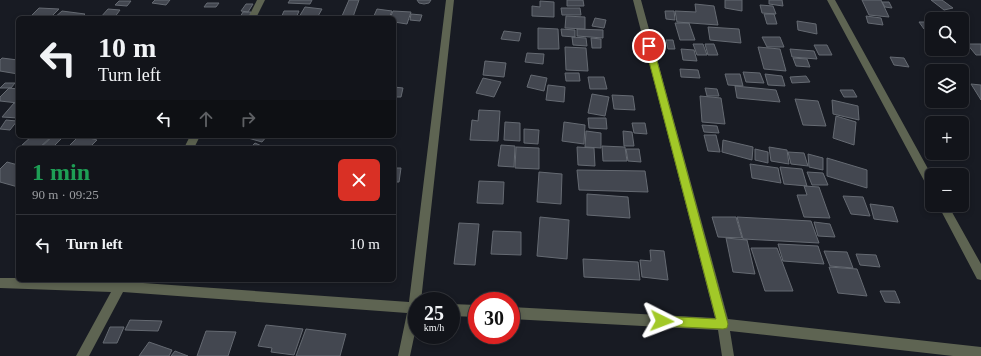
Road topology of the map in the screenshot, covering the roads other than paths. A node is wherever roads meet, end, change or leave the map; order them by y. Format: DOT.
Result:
graph roads {
  1 [pos="261,0"];
  2 [pos="450,0"];
  3 [pos="637,0"];
  4 [pos="831,0"];
  5 [pos="253,16"];
  6 [pos="925,172"];
  7 [pos="947,212"];
  8 [pos="981,275"];
  9 [pos="0,283"];
  10 [pos="122,284"];
  11 [pos="417,292"];
  12 [pos="408,307"];
  13 [pos="520,313"];
  14 [pos="723,324"];
  15 [pos="408,339"];
  16 [pos="981,353"];
  17 [pos="82,356"];
  18 [pos="404,356"];
  19 [pos="728,356"];
  1 -- 5 [label="street"];
  2 -- 11 [label="street"];
  3 -- 14 [label="street"];
  4 -- 6 [label="street"];
  7 -- 8 [label="street"];
  9 -- 10 [label="street"];
  10 -- 12 [label="street"];
  10 -- 17 [label="street"];
  13 -- 14 [label="street"];
  14 -- 16 [label="street"];
  14 -- 19 [label="street"];
  15 -- 18 [label="street"];
}
